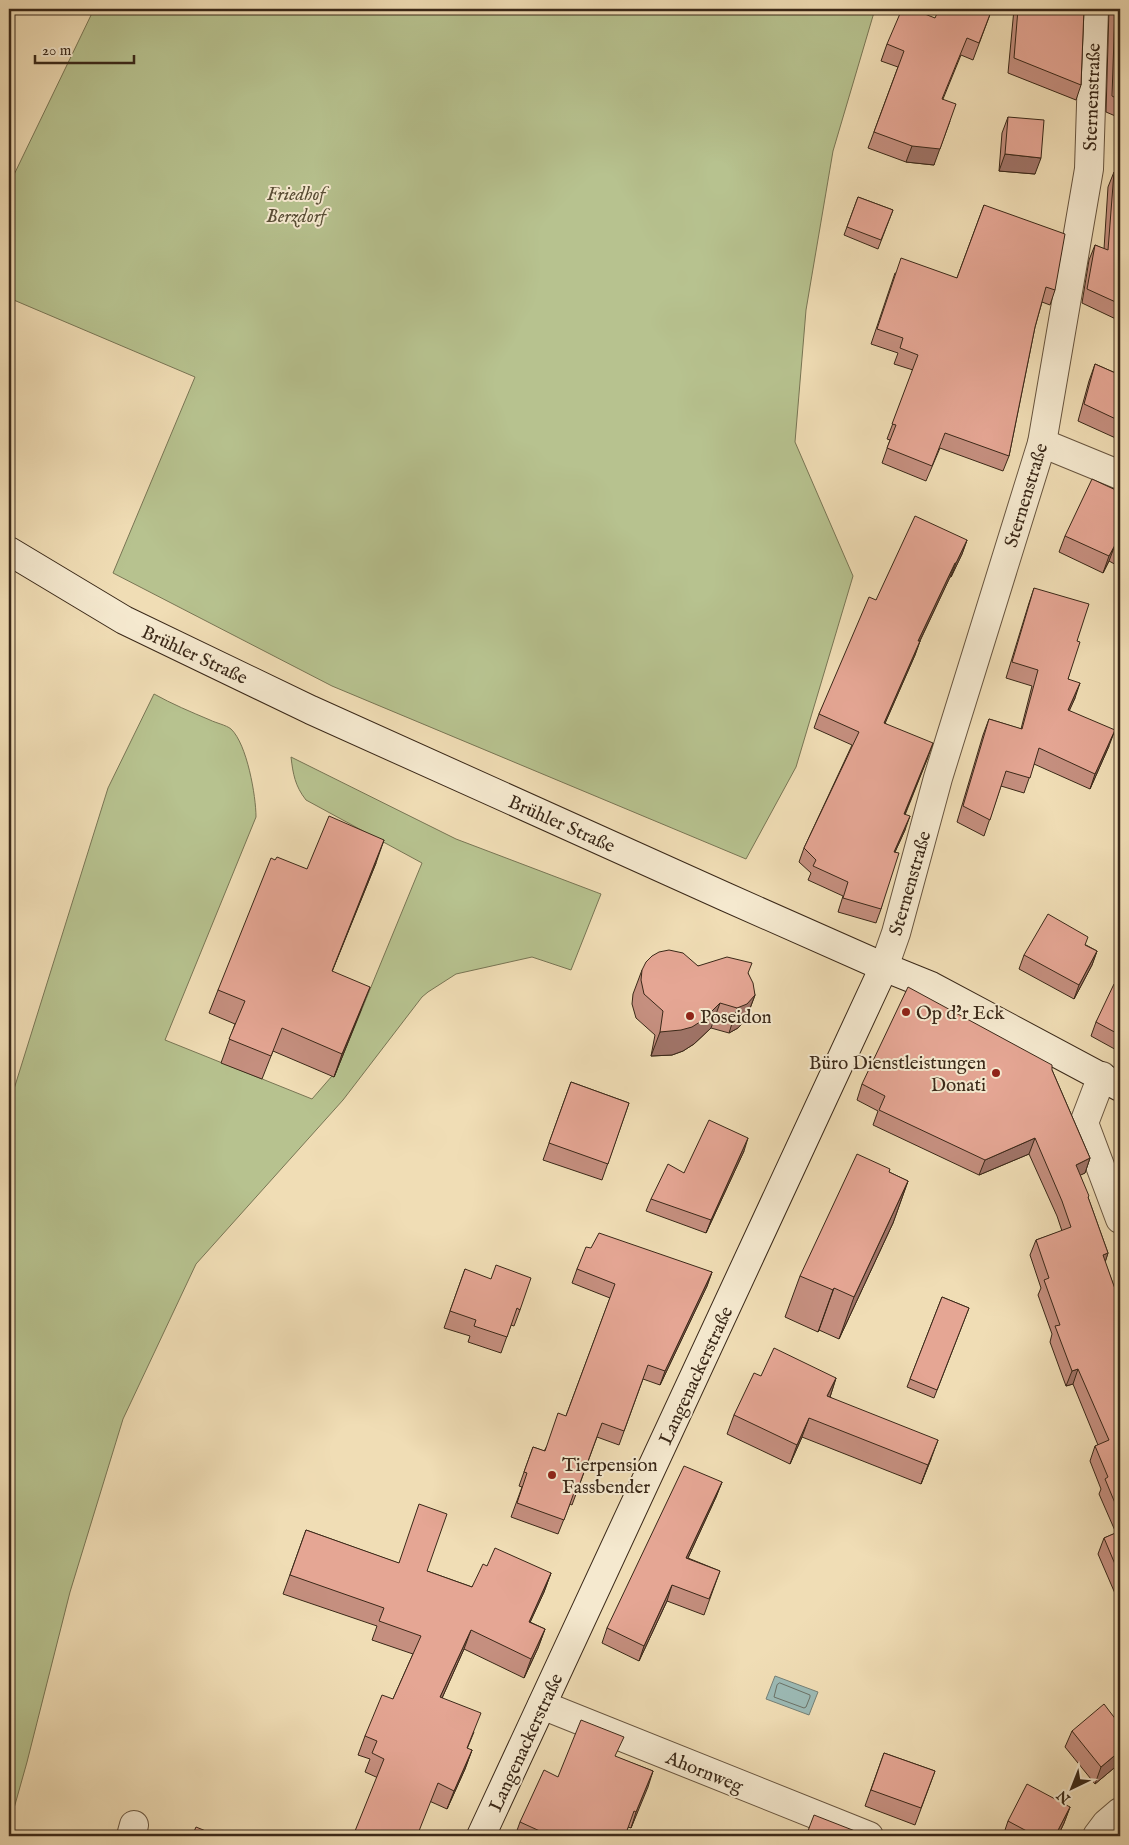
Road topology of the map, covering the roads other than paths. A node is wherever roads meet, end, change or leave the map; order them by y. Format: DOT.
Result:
graph roads {
  1 [pos="1094,9"];
  2 [pos="1042,443"];
  3 [pos="1120,475"];
  4 [pos="9,551"];
  5 [pos="884,967"];
  6 [pos="1111,1082"];
  7 [pos="1120,1219"];
  8 [pos="542,1705"];
  9 [pos="1120,1812"];
  10 [pos="481,1836"];
  11 [pos="869,1836"];
  12 [pos="1097,1836"];
  1 -- 2 [label="street, Sternenstraße"];
  2 -- 3 [label="street"];
  2 -- 5 [label="street, Sternenstraße"];
  4 -- 5 [label="street, Brühler Straße"];
  5 -- 6 [label="street, Brühler Straße"];
  5 -- 8 [label="street, Langenackerstraße"];
  6 -- 7 [label="street"];
  8 -- 10 [label="street, Langenackerstraße"];
  8 -- 11 [label="street, Ahornweg"];
  9 -- 12 [label="street"];
}
